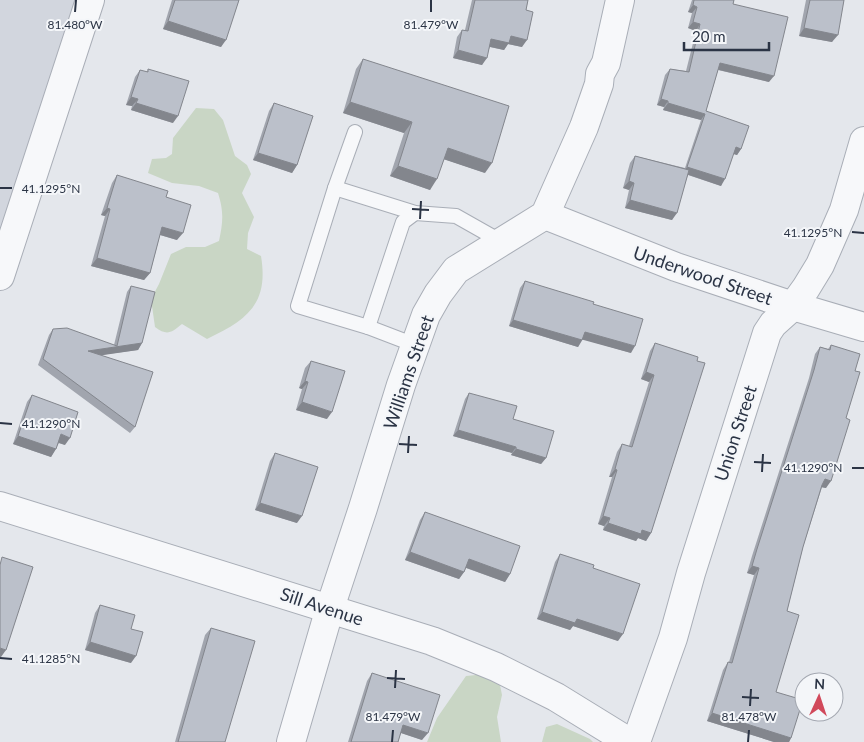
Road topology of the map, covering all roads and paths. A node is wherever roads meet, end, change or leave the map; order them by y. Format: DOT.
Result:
graph roads {
  1 [pos="90,0"];
  2 [pos="620,0"];
  3 [pos="355,132"];
  4 [pos="864,141"];
  5 [pos="335,188"];
  6 [pos="415,213"];
  7 [pos="545,216"];
  8 [pos="502,242"];
  9 [pos="0,276"];
  10 [pos="793,306"];
  11 [pos="864,327"];
  12 [pos="368,328"];
  13 [pos="415,345"];
  14 [pos="0,506"];
  15 [pos="330,608"];
  16 [pos="291,742"];
  17 [pos="629,742"];
  18 [pos="636,742"];
  1 -- 9 [label="street"];
  2 -- 7 [label="street"];
  3 -- 5 [label="lane"];
  4 -- 10 [label="street, Union Street"];
  5 -- 6 [label="lane"];
  5 -- 12 [label="lane"];
  6 -- 8 [label="lane"];
  6 -- 12 [label="lane"];
  7 -- 8 [label="street, Williams Street"];
  7 -- 10 [label="street, Underwood Street"];
  8 -- 13 [label="street, Williams Street"];
  10 -- 11 [label="street, Underwood Street"];
  10 -- 18 [label="street, Union Street"];
  12 -- 13 [label="lane"];
  13 -- 15 [label="street, Williams Street"];
  14 -- 15 [label="street, Sill Avenue"];
  15 -- 16 [label="street, Williams Street"];
  15 -- 17 [label="street, Sill Avenue"];
}
